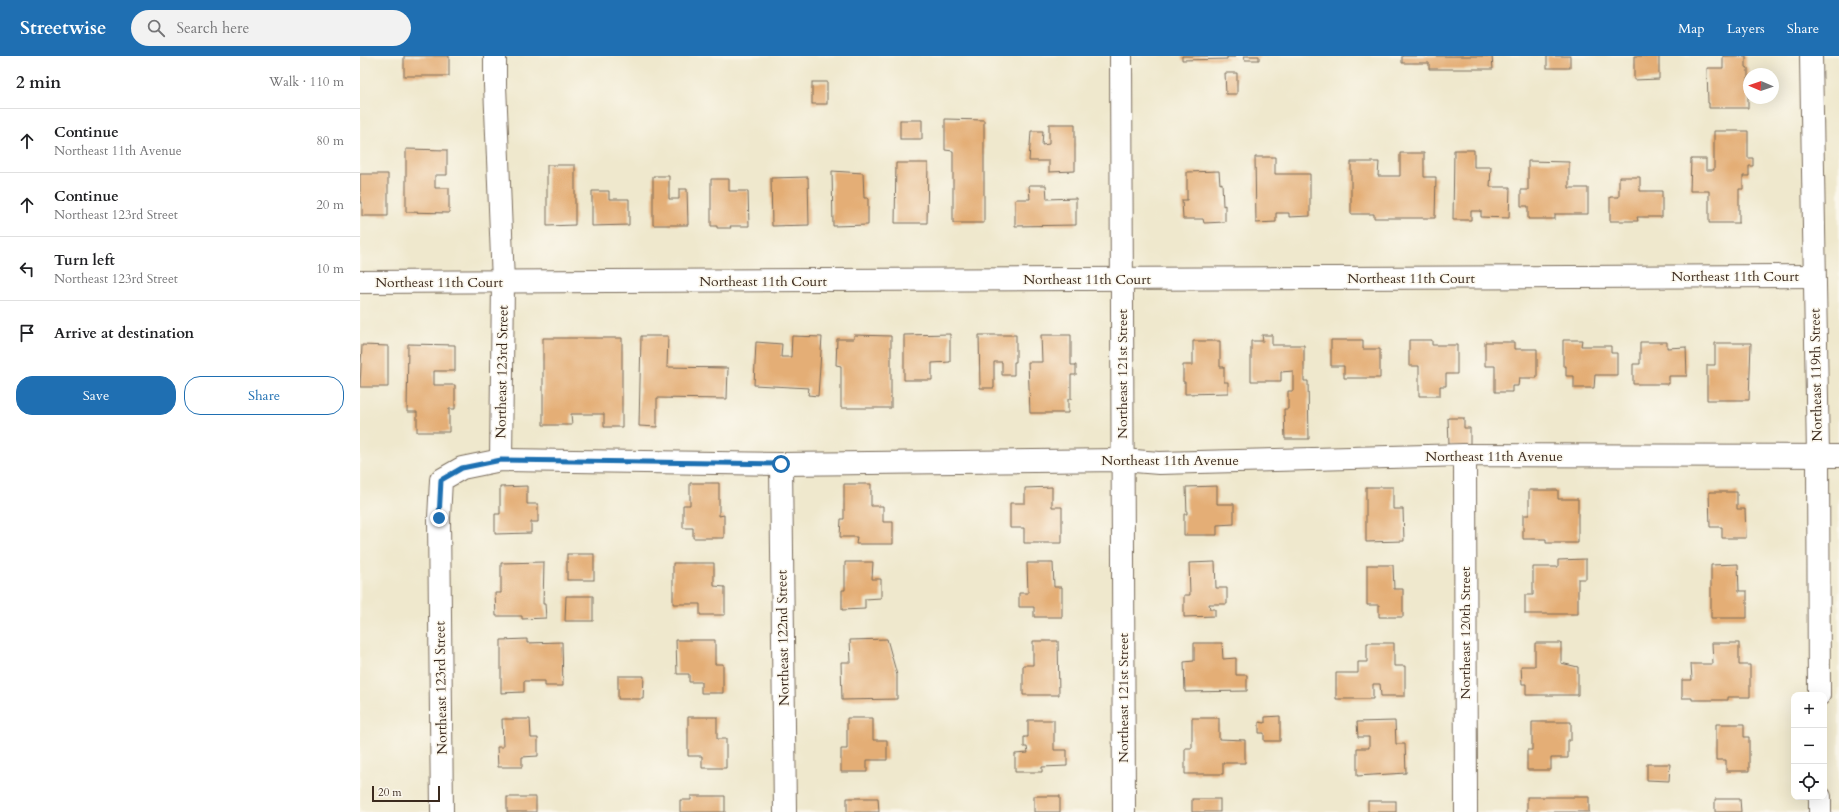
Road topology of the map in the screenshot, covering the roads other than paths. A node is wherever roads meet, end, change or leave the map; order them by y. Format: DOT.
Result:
graph roads {
  1 [pos="496,56"];
  2 [pos="1121,56"];
  3 [pos="1811,56"];
  4 [pos="1814,276"];
  5 [pos="1123,279"];
  6 [pos="360,282"];
  7 [pos="503,282"];
  8 [pos="1464,455"];
  9 [pos="1829,456"];
  10 [pos="501,460"];
  11 [pos="1122,460"];
  12 [pos="781,464"];
  13 [pos="1819,692"];
  14 [pos="1820,800"];
  15 [pos="442,812"];
  16 [pos="785,812"];
  17 [pos="1124,812"];
  18 [pos="1466,812"];
  19 [pos="1820,812"];
  1 -- 7 [label="street, Northeast 123rd Street"];
  2 -- 5 [label="street, Northeast 121st Street"];
  3 -- 4 [label="street, Northeast 119th Street"];
  4 -- 5 [label="street, Northeast 11th Court"];
  4 -- 9 [label="street, Northeast 119th Street"];
  5 -- 7 [label="street, Northeast 11th Court"];
  5 -- 11 [label="street, Northeast 121st Street"];
  6 -- 7 [label="street, Northeast 11th Court"];
  7 -- 10 [label="street, Northeast 123rd Street"];
  8 -- 9 [label="street, Northeast 11th Avenue"];
  8 -- 11 [label="street, Northeast 11th Avenue"];
  8 -- 18 [label="street, Northeast 120th Street"];
  9 -- 13 [label="street, Northeast 119th Street"];
  10 -- 12 [label="street, Northeast 11th Avenue"];
  10 -- 15 [label="street, Northeast 123rd Street"];
  11 -- 12 [label="street, Northeast 11th Avenue"];
  11 -- 17 [label="street, Northeast 121st Street"];
  12 -- 16 [label="street, Northeast 122nd Street"];
  14 -- 19 [label="street"];
}
